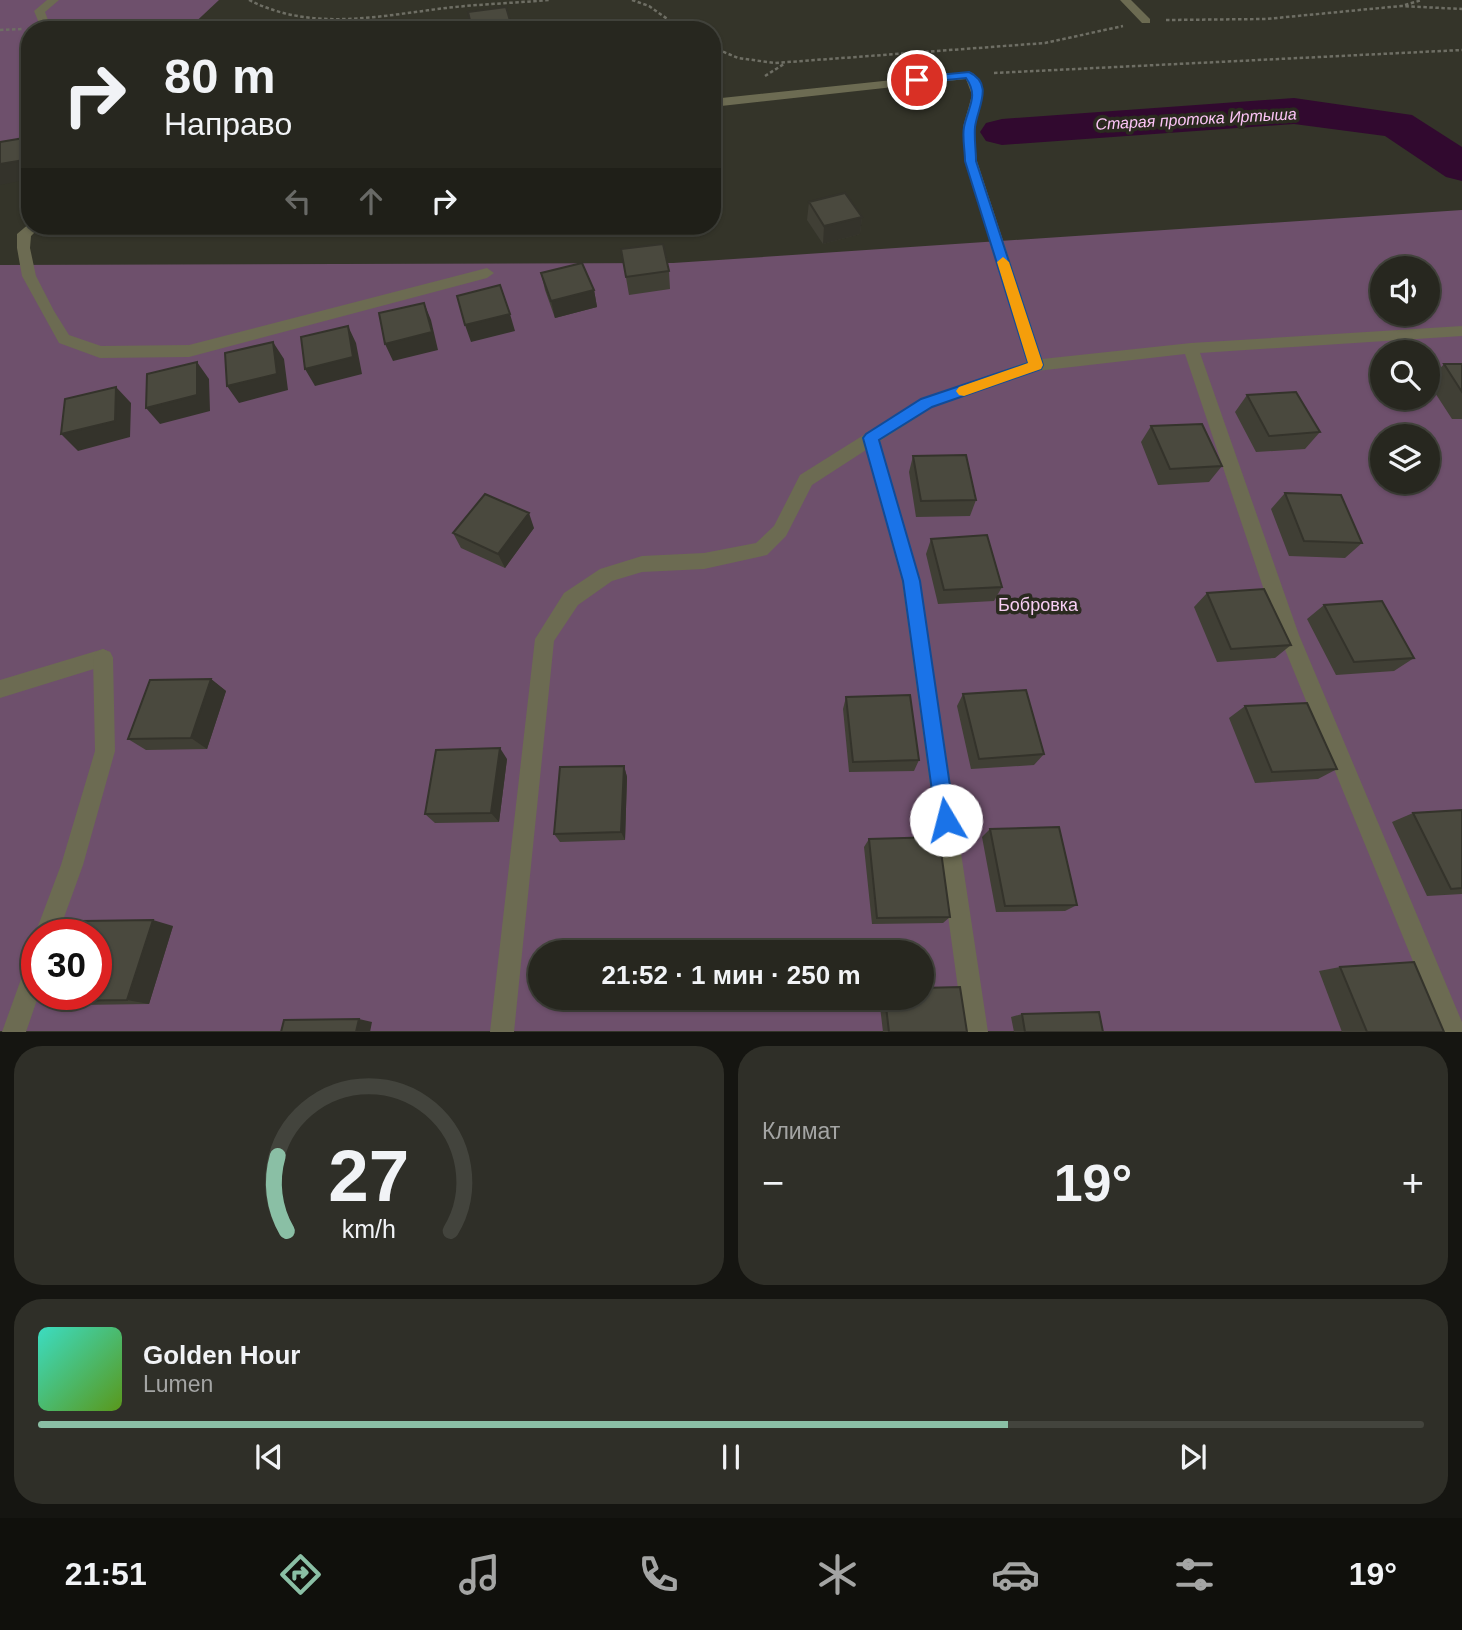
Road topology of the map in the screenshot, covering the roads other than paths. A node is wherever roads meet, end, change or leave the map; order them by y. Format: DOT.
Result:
graph roads {
  1 [pos="54,0"];
  2 [pos="1125,0"];
  3 [pos="43,21"];
  4 [pos="1146,21"];
  5 [pos="721,102"];
  6 [pos="24,235"];
  7 [pos="487,273"];
  8 [pos="1462,331"];
  9 [pos="1191,348"];
  10 [pos="1036,365"];
  11 [pos="871,438"];
  12 [pos="0,689"];
  13 [pos="52,919"];
  14 [pos="21,1010"];
  15 [pos="14,1031"];
  16 [pos="502,1031"];
  17 [pos="976,1031"];
  18 [pos="1454,1031"];
  1 -- 3 [label="street"];
  2 -- 4 [label="street"];
  5 -- 10 [label="street"];
  6 -- 7 [label="street"];
  8 -- 9 [label="street"];
  9 -- 10 [label="street"];
  9 -- 18 [label="street"];
  10 -- 11 [label="street"];
  11 -- 16 [label="street"];
  11 -- 17 [label="street"];
  12 -- 13 [label="street"];
  14 -- 15 [label="street"];
}
